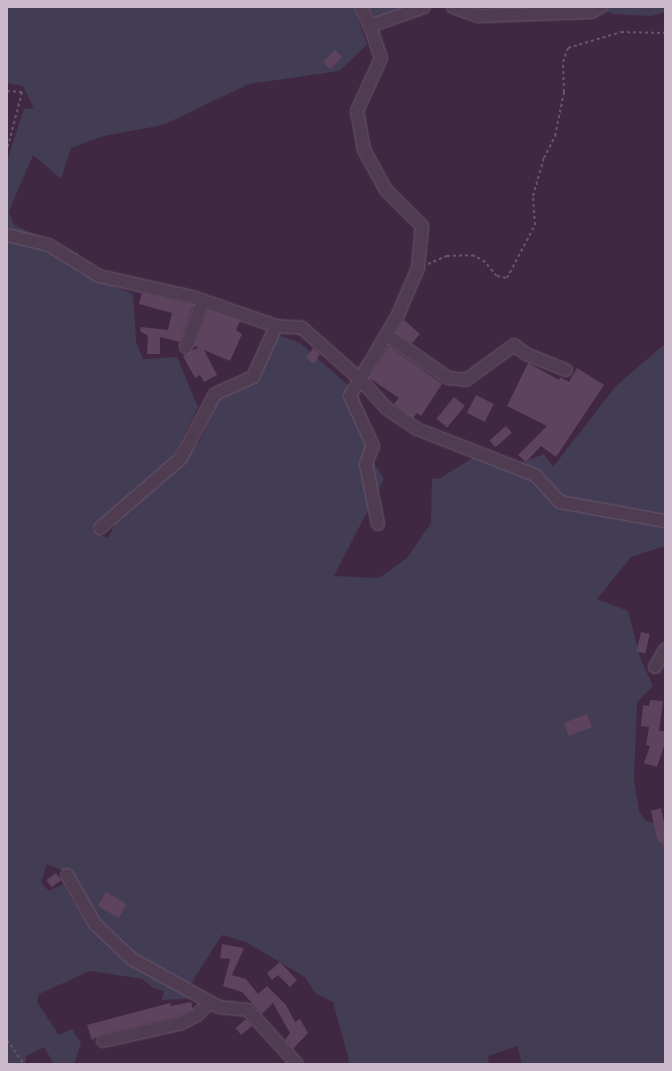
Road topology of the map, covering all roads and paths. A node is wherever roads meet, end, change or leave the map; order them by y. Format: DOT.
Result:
graph roads {
  1 [pos="361,7"];
  2 [pos="424,7"];
  3 [pos="454,7"];
  4 [pos="601,7"];
  5 [pos="370,26"];
  6 [pos="665,33"];
  7 [pos="7,91"];
  8 [pos="7,150"];
  9 [pos="7,235"];
  10 [pos="418,268"];
  11 [pos="203,301"];
  12 [pos="276,326"];
  13 [pos="387,335"];
  14 [pos="186,347"];
  15 [pos="566,370"];
  16 [pos="361,380"];
  17 [pos="665,521"];
  18 [pos="378,524"];
  19 [pos="100,528"];
  20 [pos="665,650"];
  21 [pos="655,667"];
  22 [pos="67,875"];
  23 [pos="210,1002"];
  24 [pos="7,1040"];
  25 [pos="103,1041"];
  26 [pos="24,1064"];
  27 [pos="298,1064"];
  1 -- 5 [label="street"];
  2 -- 5 [label="street"];
  3 -- 4 [label="street"];
  5 -- 10 [label="street"];
  6 -- 10 [label="path"];
  7 -- 8 [label="path"];
  9 -- 11 [label="street"];
  10 -- 13 [label="street"];
  11 -- 12 [label="street"];
  11 -- 14 [label="street"];
  12 -- 16 [label="street"];
  12 -- 19 [label="street"];
  13 -- 15 [label="street"];
  13 -- 16 [label="street"];
  16 -- 17 [label="street"];
  16 -- 18 [label="street"];
  20 -- 21 [label="street"];
  22 -- 23 [label="street"];
  23 -- 25 [label="street"];
  23 -- 27 [label="street"];
  24 -- 26 [label="path"];
}
